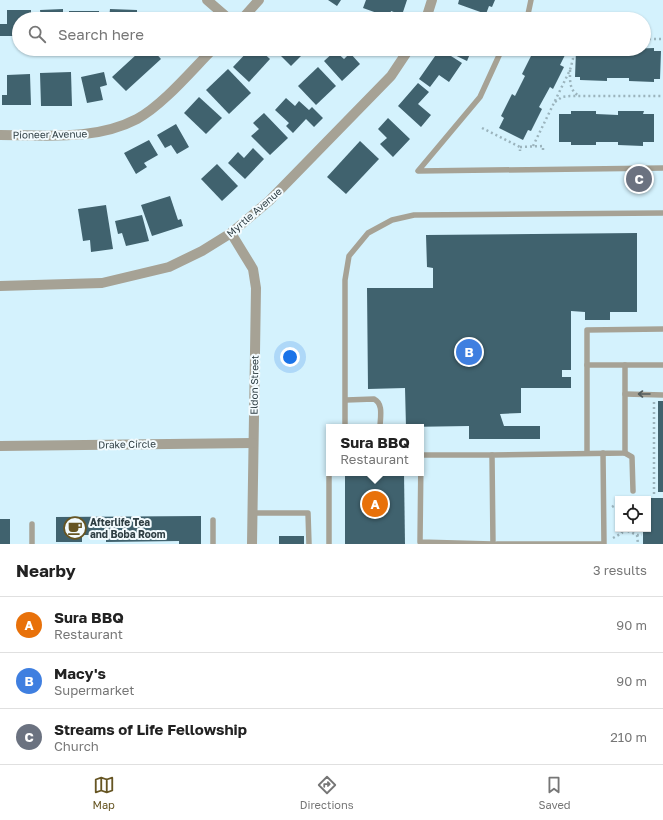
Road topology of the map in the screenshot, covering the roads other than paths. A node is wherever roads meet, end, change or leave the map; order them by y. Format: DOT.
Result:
graph roads {
  1 [pos="207,0"];
  2 [pos="258,0"];
  3 [pos="432,0"];
  4 [pos="531,0"];
  5 [pos="221,12"];
  6 [pos="248,12"];
  7 [pos="428,12"];
  8 [pos="528,12"];
  9 [pos="206,56"];
  10 [pos="404,56"];
  11 [pos="499,56"];
  12 [pos="0,135"];
  13 [pos="663,168"];
  14 [pos="663,213"];
  15 [pos="231,233"];
  16 [pos="0,286"];
  17 [pos="663,329"];
  18 [pos="587,365"];
  19 [pos="625,365"];
  20 [pos="663,365"];
  21 [pos="625,394"];
  22 [pos="663,394"];
  23 [pos="346,400"];
  24 [pos="346,424"];
  25 [pos="380,424"];
  26 [pos="254,443"];
  27 [pos="0,446"];
  28 [pos="587,453"];
  29 [pos="603,453"];
  30 [pos="625,453"];
  31 [pos="424,455"];
  32 [pos="492,455"];
  33 [pos="329,476"];
  34 [pos="421,476"];
  35 [pos="633,491"];
  36 [pos="252,513"];
  37 [pos="213,520"];
  38 [pos="32,524"];
  39 [pos="32,544"];
  40 [pos="213,544"];
  41 [pos="252,544"];
  42 [pos="309,544"];
  43 [pos="330,544"];
  44 [pos="492,544"];
  45 [pos="497,544"];
  1 -- 5 [label="street"];
  2 -- 6 [label="street"];
  3 -- 7 [label="street"];
  4 -- 8 [label="lane"];
  9 -- 12 [label="street, Pioneer Avenue"];
  10 -- 15 [label="street, Myrtle Avenue"];
  11 -- 13 [label="lane"];
  14 -- 23 [label="lane"];
  15 -- 16 [label="street, Myrtle Avenue"];
  15 -- 26 [label="street, Eldon Street"];
  17 -- 18 [label="lane"];
  18 -- 19 [label="lane"];
  18 -- 28 [label="lane"];
  19 -- 20 [label="lane"];
  19 -- 21 [label="lane"];
  22 -- 21 [label="lane, one-way"];
  21 -- 30 [label="lane"];
  23 -- 24 [label="lane"];
  23 -- 25 [label="lane"];
  26 -- 27 [label="street, Drake Circle"];
  26 -- 36 [label="street, Eldon Street"];
  28 -- 29 [label="lane"];
  28 -- 32 [label="lane"];
  29 -- 30 [label="lane"];
  29 -- 45 [label="lane"];
  30 -- 35 [label="lane"];
  31 -- 32 [label="lane"];
  32 -- 44 [label="lane"];
  33 -- 43 [label="lane"];
  34 -- 44 [label="lane"];
  36 -- 41 [label="street, Eldon Street"];
  36 -- 42 [label="lane"];
  37 -- 40 [label="lane"];
  38 -- 39 [label="lane"];
}
